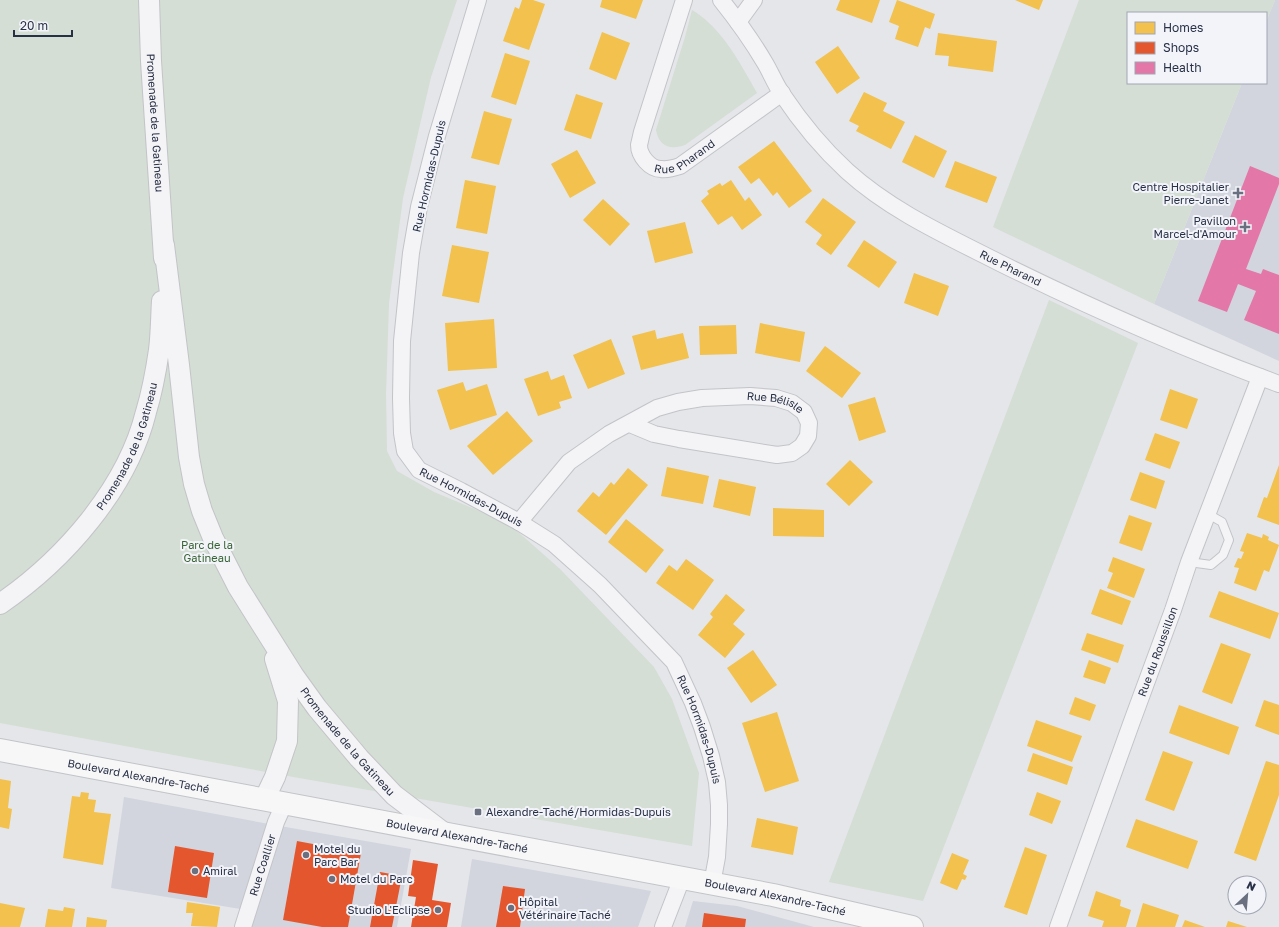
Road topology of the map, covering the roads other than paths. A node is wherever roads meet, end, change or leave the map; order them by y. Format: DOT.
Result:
graph roads {
  1 [pos="149,0"];
  2 [pos="478,0"];
  3 [pos="684,0"];
  4 [pos="721,0"];
  5 [pos="754,0"];
  6 [pos="738,22"];
  7 [pos="782,94"];
  8 [pos="164,245"];
  9 [pos="1260,377"];
  10 [pos="1279,384"];
  11 [pos="630,424"];
  12 [pos="1208,514"];
  13 [pos="519,522"];
  14 [pos="1189,562"];
  15 [pos="0,604"];
  16 [pos="268,634"];
  17 [pos="0,750"];
  18 [pos="274,802"];
  19 [pos="444,833"];
  20 [pos="682,878"];
  21 [pos="712,884"];
  22 [pos="243,927"];
  23 [pos="663,927"];
  24 [pos="912,927"];
  25 [pos="1058,927"];
  1 -- 8 [label="street, Promenade de la Gatineau"];
  2 -- 13 [label="street, Rue Hormidas-Dupuis"];
  3 -- 7 [label="street, Rue Pharand"];
  4 -- 6 [label="street, Rue Pharand"];
  5 -- 6 [label="street"];
  6 -- 7 [label="street, Rue Pharand"];
  7 -- 9 [label="street, Rue Pharand"];
  8 -- 15 [label="street, Promenade de la Gatineau"];
  8 -- 16 [label="street, Promenade de la Gatineau"];
  9 -- 10 [label="street, Rue Pharand"];
  9 -- 12 [label="street, Rue du Roussillon"];
  11 -- 11 [label="street, Rue Bélisle"];
  11 -- 13 [label="street, Rue Bélisle"];
  12 -- 14 [label="street, Rue du Roussillon"];
  12 -- 14 [label="lane"];
  13 -- 21 [label="street, Rue Hormidas-Dupuis"];
  14 -- 25 [label="street, Rue du Roussillon"];
  16 -- 18 [label="street, Promenade de la Gatineau"];
  16 -- 19 [label="street, Promenade de la Gatineau"];
  17 -- 18 [label="main road, Boulevard Alexandre-Taché"];
  18 -- 19 [label="main road, Boulevard Alexandre-Taché"];
  18 -- 22 [label="street, Rue Coallier"];
  19 -- 20 [label="main road, Boulevard Alexandre-Taché"];
  20 -- 21 [label="main road, Boulevard Alexandre-Taché"];
  20 -- 23 [label="street"];
  21 -- 24 [label="main road, Boulevard Alexandre-Taché"];
}
